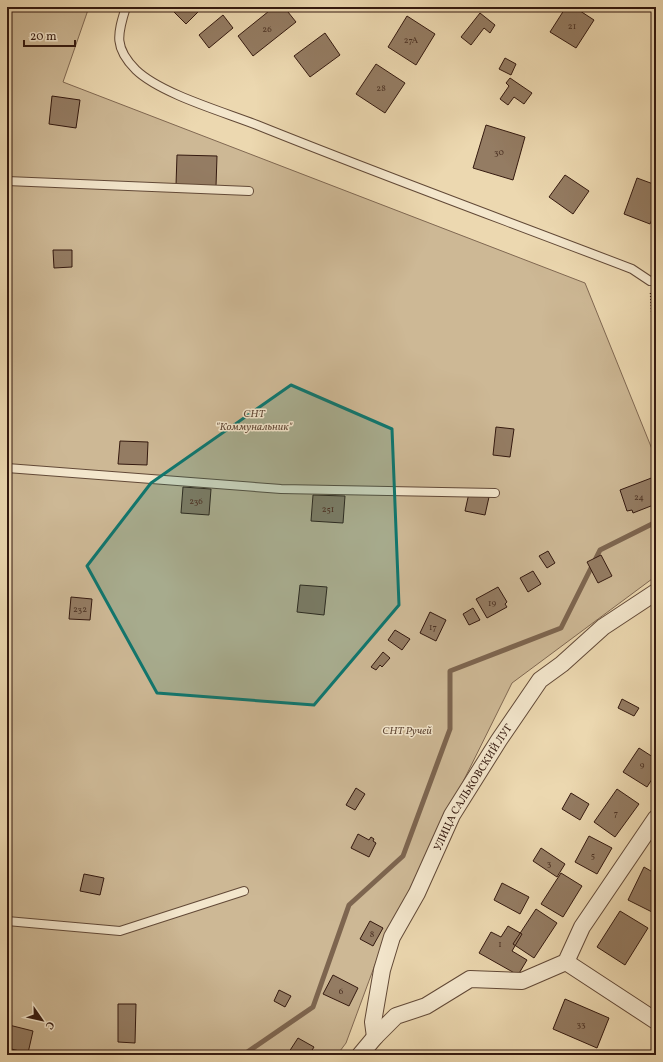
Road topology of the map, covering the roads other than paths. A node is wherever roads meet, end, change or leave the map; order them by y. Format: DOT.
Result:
graph roads {
  1 [pos="126,7"];
  2 [pos="7,181"];
  3 [pos="249,191"];
  4 [pos="650,281"];
  5 [pos="7,468"];
  6 [pos="495,493"];
  7 [pos="656,592"];
  8 [pos="656,818"];
  9 [pos="244,891"];
  10 [pos="7,921"];
  11 [pos="566,962"];
  12 [pos="656,1021"];
  13 [pos="375,1037"];
  14 [pos="360,1055"];
  1 -- 4 [label="lane"];
  2 -- 3 [label="lane"];
  5 -- 6 [label="lane"];
  7 -- 13 [label="street, УЛИЦА САЛЬКОВСКИЙ ЛУГ"];
  8 -- 11 [label="street"];
  9 -- 10 [label="lane"];
  11 -- 12 [label="street"];
  11 -- 13 [label="street"];
  13 -- 14 [label="street"];
}
